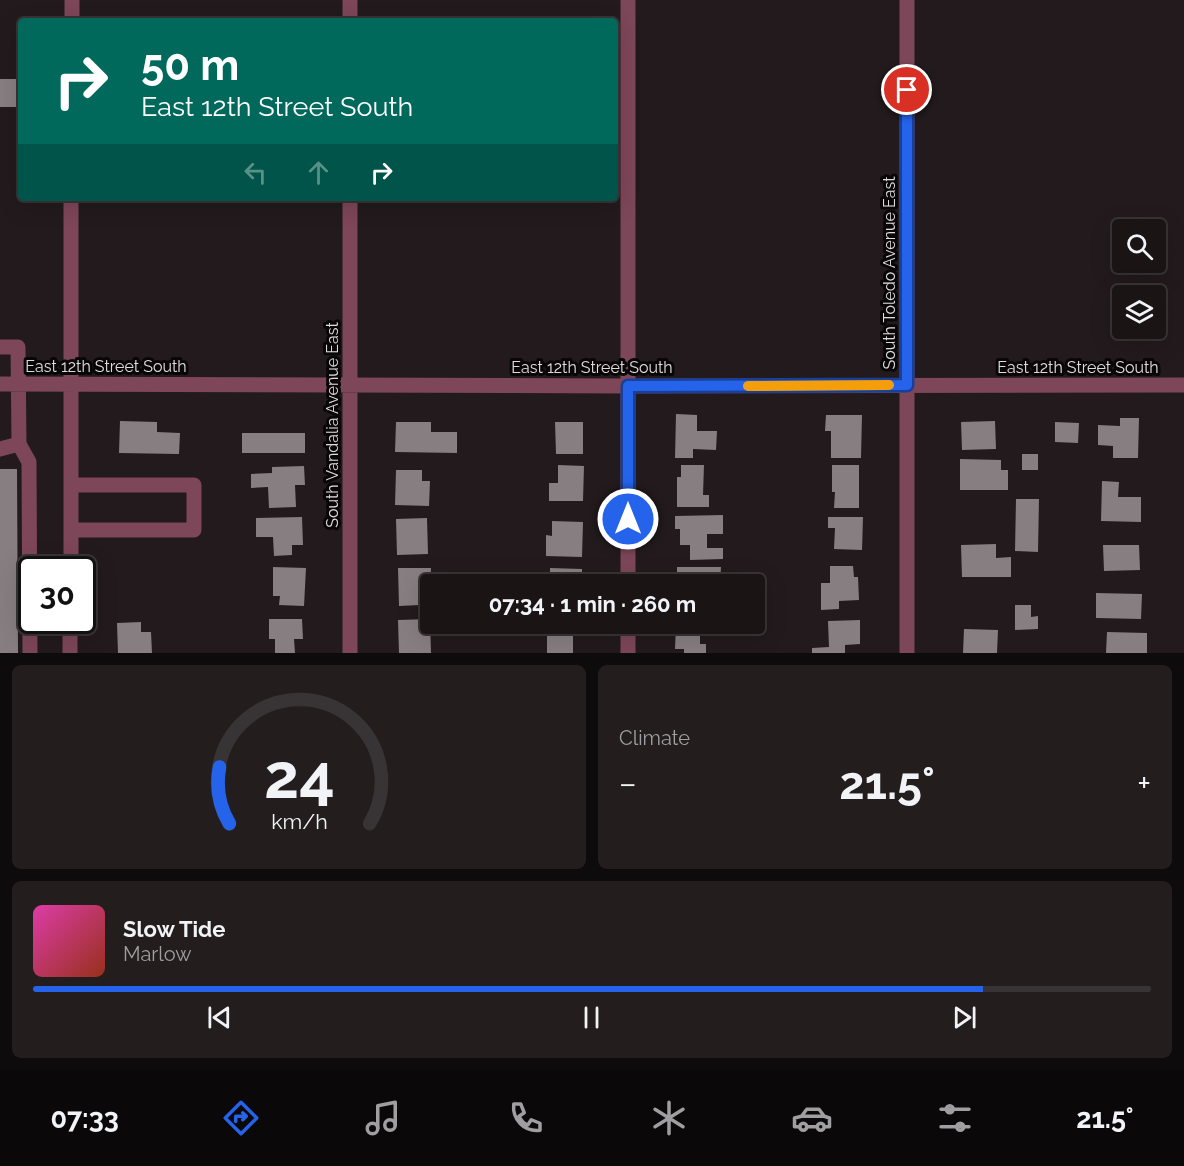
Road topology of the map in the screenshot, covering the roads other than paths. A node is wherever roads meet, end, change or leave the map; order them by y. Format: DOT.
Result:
graph roads {
  1 [pos="72,0"];
  2 [pos="350,0"];
  3 [pos="628,0"];
  4 [pos="907,0"];
  5 [pos="72,18"];
  6 [pos="350,18"];
  7 [pos="71,201"];
  8 [pos="350,201"];
  9 [pos="0,347"];
  10 [pos="18,383"];
  11 [pos="0,384"];
  12 [pos="71,384"];
  13 [pos="350,384"];
  14 [pos="907,385"];
  15 [pos="1184,385"];
  16 [pos="628,386"];
  17 [pos="19,444"];
  18 [pos="0,449"];
  19 [pos="71,486"];
  20 [pos="71,530"];
  21 [pos="70,556"];
  22 [pos="628,574"];
  23 [pos="70,634"];
  24 [pos="628,634"];
  25 [pos="30,653"];
  26 [pos="70,653"];
  27 [pos="350,653"];
  28 [pos="628,653"];
  29 [pos="907,653"];
  1 -- 5 [label="street"];
  2 -- 6 [label="street"];
  3 -- 16 [label="street"];
  4 -- 14 [label="street, South Toledo Avenue East"];
  7 -- 12 [label="street"];
  8 -- 13 [label="street, South Vandalia Avenue East"];
  9 -- 10 [label="street"];
  10 -- 11 [label="street, East 12th Street South"];
  10 -- 12 [label="street, East 12th Street South"];
  10 -- 17 [label="street"];
  12 -- 13 [label="street, East 12th Street South"];
  12 -- 19 [label="street"];
  13 -- 16 [label="street, East 12th Street South"];
  13 -- 27 [label="street, South Vandalia Avenue East"];
  14 -- 15 [label="street, East 12th Street South"];
  14 -- 16 [label="street, East 12th Street South"];
  14 -- 29 [label="street, South Toledo Avenue East"];
  16 -- 22 [label="street"];
  17 -- 18 [label="street"];
  17 -- 25 [label="street"];
  19 -- 20 [label="street"];
  19 -- 20 [label="street"];
  20 -- 21 [label="street"];
  23 -- 26 [label="street"];
  24 -- 28 [label="street"];
}
